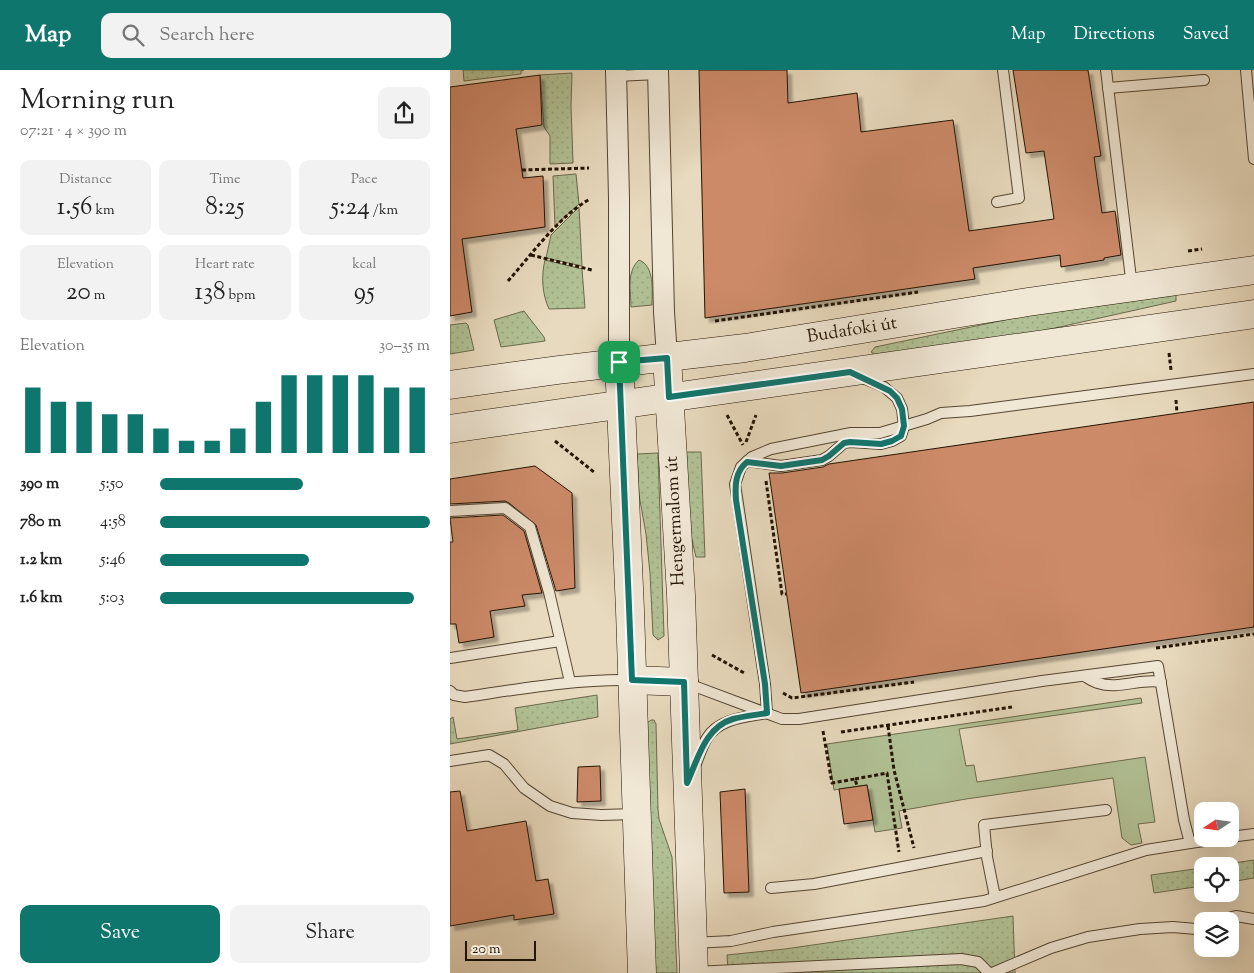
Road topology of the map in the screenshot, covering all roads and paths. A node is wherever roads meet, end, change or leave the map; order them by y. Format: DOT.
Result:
graph roads {
  1 [pos="1003,70"];
  2 [pos="1106,70"];
  3 [pos="1246,70"];
  4 [pos="658,72"];
  5 [pos="616,73"];
  6 [pos="1204,80"];
  7 [pos="1108,88"];
  8 [pos="1252,103"];
  9 [pos="1254,158"];
  10 [pos="589,168"];
  11 [pos="522,170"];
  12 [pos="590,199"];
  13 [pos="997,202"];
  14 [pos="531,255"];
  15 [pos="592,270"];
  16 [pos="1254,270"];
  17 [pos="508,281"];
  18 [pos="1132,286"];
  19 [pos="1254,314"];
  20 [pos="667,358"];
  21 [pos="619,362"];
  22 [pos="850,372"];
  23 [pos="1254,374"];
  24 [pos="450,385"];
  25 [pos="669,397"];
  26 [pos="621,405"];
  27 [pos="727,415"];
  28 [pos="756,415"];
  29 [pos="904,426"];
  30 [pos="450,429"];
  31 [pos="555,441"];
  32 [pos="747,462"];
  33 [pos="594,472"];
  34 [pos="764,472"];
  35 [pos="450,511"];
  36 [pos="786,594"];
  37 [pos="1209,634"];
  38 [pos="1210,640"];
  39 [pos="560,641"];
  40 [pos="450,658"];
  41 [pos="1084,676"];
  42 [pos="632,680"];
  43 [pos="570,682"];
  44 [pos="684,682"];
  45 [pos="1161,682"];
  46 [pos="451,695"];
  47 [pos="1012,707"];
  48 [pos="767,713"];
  49 [pos="820,715"];
  50 [pos="888,726"];
  51 [pos="842,732"];
  52 [pos="450,761"];
  53 [pos="856,779"];
  54 [pos="687,783"];
  55 [pos="857,786"];
  56 [pos="1106,810"];
  57 [pos="636,814"];
  58 [pos="1254,834"];
  59 [pos="1239,836"];
  60 [pos="1194,842"];
  61 [pos="1190,843"];
  62 [pos="987,851"];
  63 [pos="918,864"];
  64 [pos="901,867"];
  65 [pos="770,888"];
  66 [pos="994,897"];
  67 [pos="1239,916"];
  68 [pos="1254,919"];
  69 [pos="1194,929"];
  70 [pos="693,943"];
  71 [pos="694,972"];
  72 [pos="642,973"];
  73 [pos="990,973"];
  1 -- 13 [label="lane"];
  2 -- 7 [label="lane"];
  3 -- 8 [label="lane"];
  4 -- 5 [label="lane"];
  4 -- 20 [label="street, Hengermalom út"];
  5 -- 21 [label="street"];
  6 -- 7 [label="lane"];
  7 -- 18 [label="lane"];
  8 -- 9 [label="lane"];
  10 -- 11 [label="path"];
  12 -- 14 [label="path"];
  14 -- 15 [label="path"];
  14 -- 17 [label="path"];
  16 -- 18 [label="main road, Budafoki út"];
  18 -- 20 [label="main road, Budafoki út"];
  19 -- 22 [label="main road"];
  20 -- 21 [label="main road, Budafoki út"];
  20 -- 25 [label="main road, Hengermalom út"];
  21 -- 24 [label="main road, Budafoki út"];
  21 -- 26 [label="main road"];
  22 -- 25 [label="main road"];
  22 -- 29 [label="lane"];
  23 -- 29 [label="lane"];
  25 -- 26 [label="main road"];
  25 -- 44 [label="main road, Hengermalom út"];
  26 -- 30 [label="main road"];
  26 -- 42 [label="main road"];
  27 -- 28 [label="path"];
  29 -- 32 [label="lane"];
  29 -- 32 [label="lane"];
  31 -- 33 [label="path"];
  32 -- 48 [label="lane"];
  34 -- 36 [label="path"];
  35 -- 39 [label="lane"];
  37 -- 38 [label="path"];
  39 -- 40 [label="lane"];
  39 -- 43 [label="lane"];
  41 -- 45 [label="lane"];
  41 -- 45 [label="lane"];
  41 -- 49 [label="lane"];
  42 -- 43 [label="lane"];
  42 -- 44 [label="main road"];
  42 -- 57 [label="main road"];
  43 -- 46 [label="lane"];
  44 -- 48 [label="lane"];
  44 -- 54 [label="main road, Hengermalom út"];
  45 -- 61 [label="lane"];
  47 -- 50 [label="path"];
  48 -- 49 [label="lane"];
  48 -- 54 [label="lane"];
  49 -- 53 [label="path"];
  50 -- 51 [label="path"];
  50 -- 63 [label="path"];
  52 -- 57 [label="lane"];
  53 -- 55 [label="path"];
  53 -- 64 [label="path"];
  54 -- 70 [label="main road, Hengermalom út"];
  56 -- 62 [label="lane"];
  57 -- 72 [label="main road"];
  58 -- 59 [label="lane"];
  60 -- 61 [label="lane"];
  61 -- 66 [label="lane"];
  62 -- 63 [label="lane"];
  62 -- 66 [label="lane"];
  63 -- 64 [label="lane"];
  64 -- 65 [label="lane"];
  66 -- 70 [label="lane"];
  67 -- 68 [label="lane"];
  69 -- 73 [label="lane"];
  70 -- 71 [label="main road, Hengermalom út"];
  71 -- 73 [label="lane"];
}
